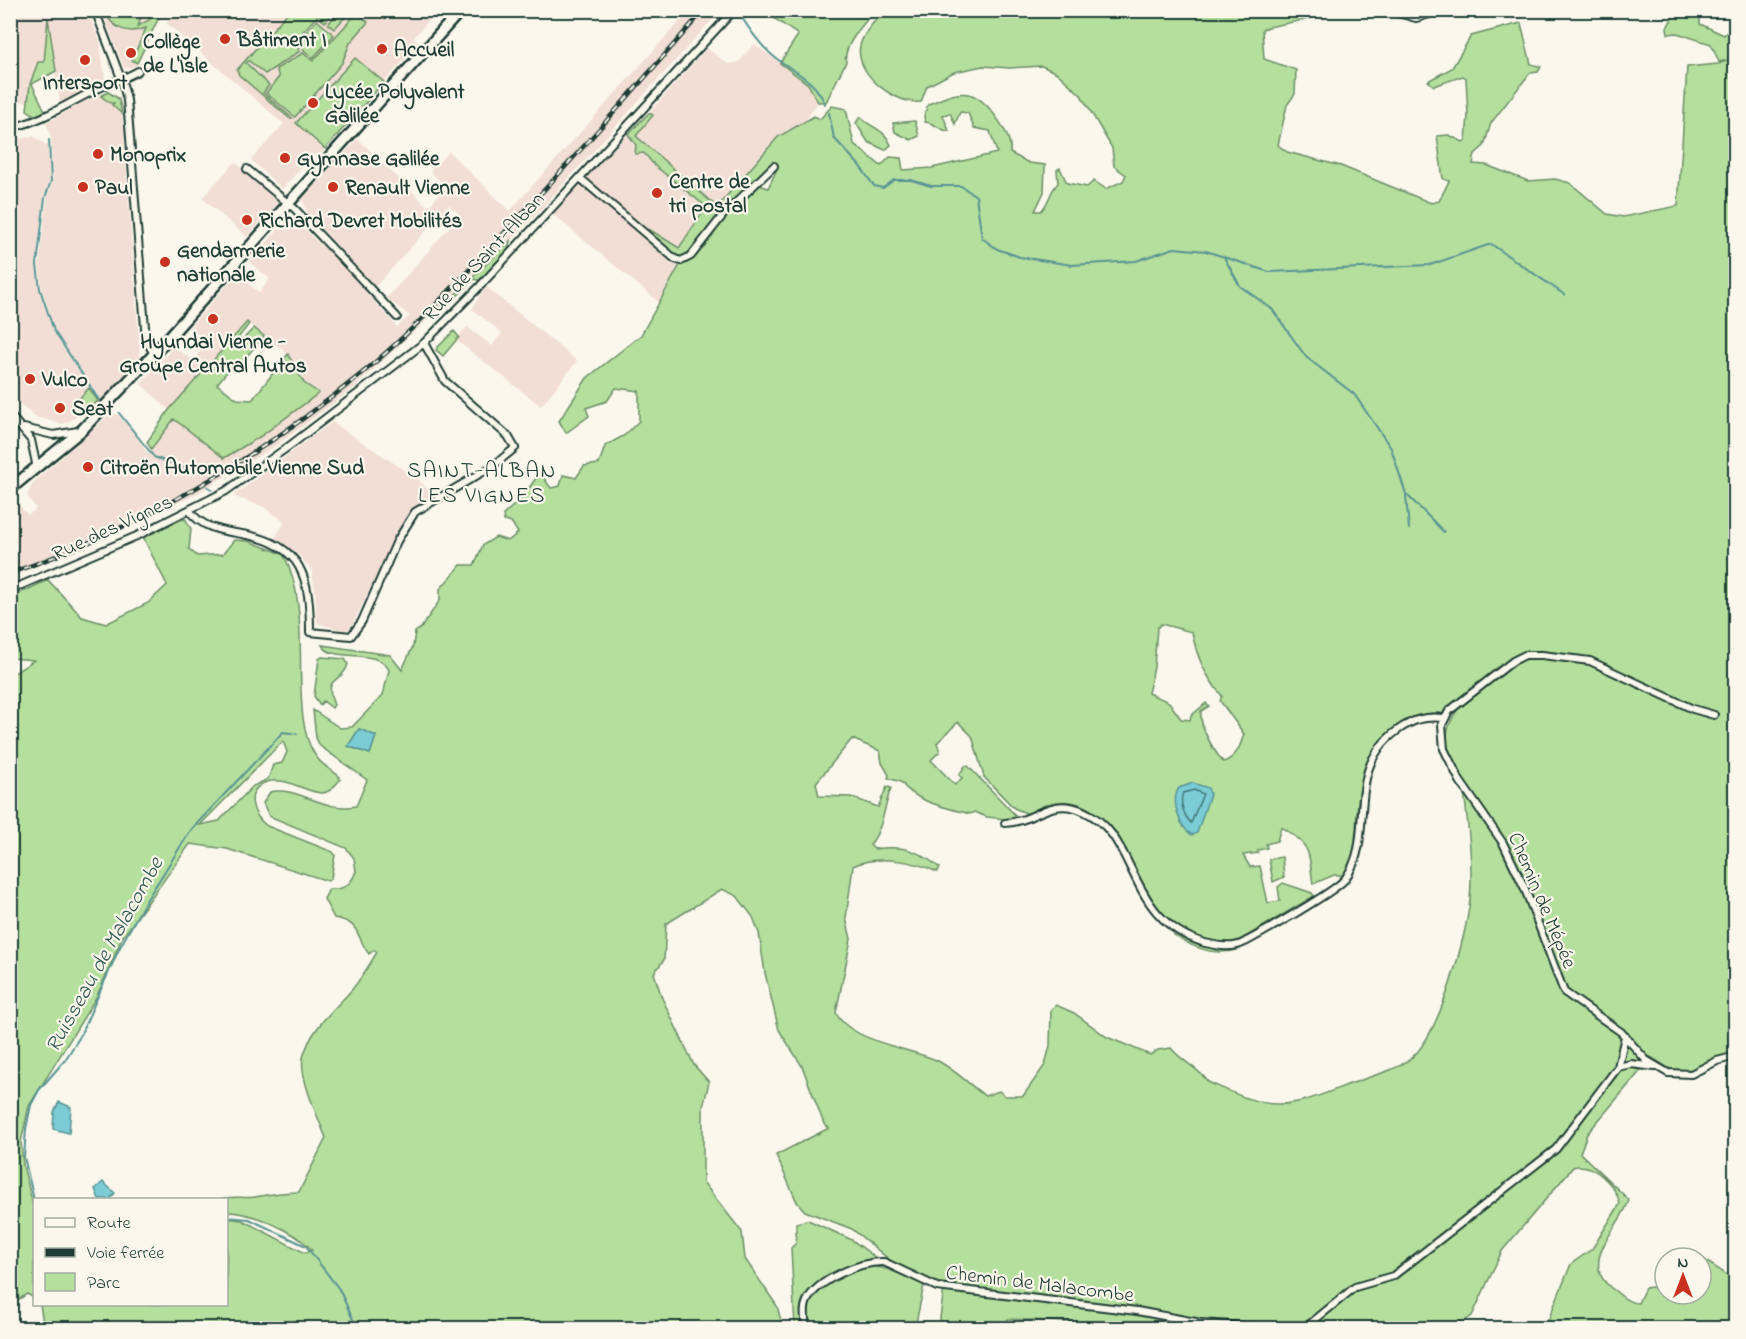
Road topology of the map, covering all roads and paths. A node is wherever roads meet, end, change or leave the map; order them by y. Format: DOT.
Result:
graph roads {
  1 [pos="96,10"];
  2 [pos="461,10"];
  3 [pos="734,10"];
  4 [pos="1387,10"];
  5 [pos="1443,10"];
  6 [pos="138,71"];
  7 [pos="122,81"];
  8 [pos="10,128"];
  9 [pos="774,166"];
  10 [pos="248,169"];
  11 [pos="580,178"];
  12 [pos="289,204"];
  13 [pos="397,317"];
  14 [pos="424,343"];
  15 [pos="154,354"];
  16 [pos="10,415"];
  17 [pos="23,428"];
  18 [pos="82,430"];
  19 [pos="37,468"];
  20 [pos="10,489"];
  21 [pos="226,491"];
  22 [pos="189,510"];
  23 [pos="10,590"];
  24 [pos="1714,715"];
  25 [pos="1444,718"];
  26 [pos="1005,823"];
  27 [pos="1625,1036"];
  28 [pos="1736,1056"];
  29 [pos="1618,1067"];
  30 [pos="1656,1068"];
  31 [pos="1202,1326"];
  32 [pos="806,1329"];
  33 [pos="1272,1329"];
  34 [pos="1305,1329"];
  1 -- 7 [label="street"];
  2 -- 12 [label="main road"];
  3 -- 11 [label="street, Rue de Saint-Alban"];
  4 -- 5 [label="street"];
  6 -- 7 [label="street"];
  7 -- 8 [label="street"];
  7 -- 15 [label="street"];
  9 -- 11 [label="street"];
  10 -- 12 [label="street"];
  11 -- 14 [label="street, Rue de Saint-Alban"];
  12 -- 13 [label="street"];
  12 -- 15 [label="main road"];
  14 -- 21 [label="street, Rue de Saint-Alban"];
  14 -- 22 [label="street"];
  15 -- 18 [label="main road"];
  16 -- 17 [label="street"];
  17 -- 18 [label="street"];
  17 -- 19 [label="street"];
  18 -- 19 [label="main road"];
  19 -- 20 [label="main road"];
  21 -- 22 [label="street, Rue des Vignes"];
  22 -- 23 [label="street, Rue des Vignes"];
  24 -- 25 [label="street"];
  25 -- 26 [label="street"];
  25 -- 27 [label="street, Chemin de Mépée"];
  27 -- 29 [label="street"];
  27 -- 30 [label="street, Chemin de Mépée"];
  28 -- 30 [label="street"];
  29 -- 30 [label="street"];
  29 -- 34 [label="street"];
  31 -- 32 [label="street, Chemin de Malacombe"];
  31 -- 33 [label="street"];
}
